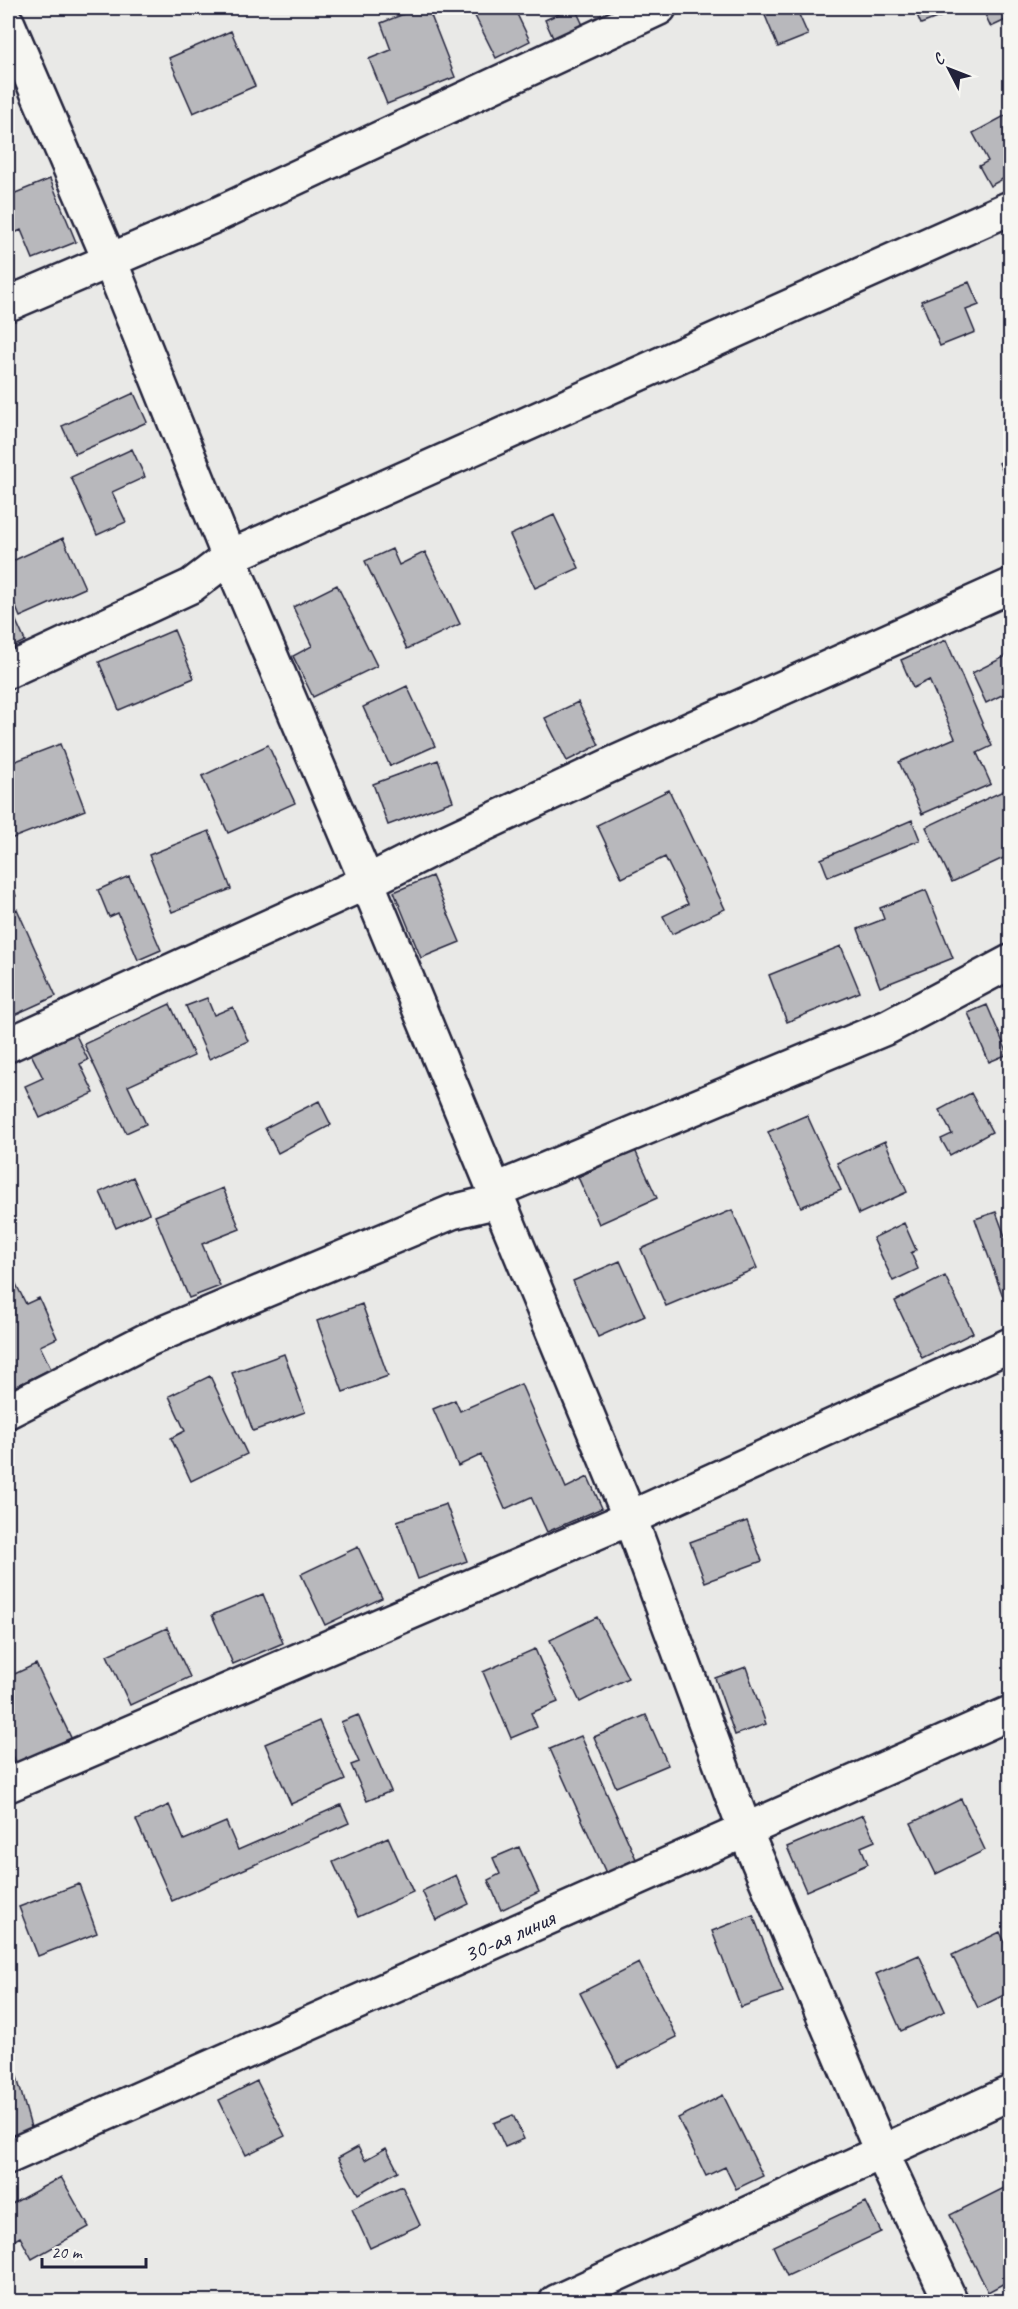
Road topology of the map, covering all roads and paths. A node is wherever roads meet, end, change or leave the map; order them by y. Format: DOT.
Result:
graph roads {
  1 [pos="652,9"];
  2 [pos="8,24"];
  3 [pos="1011,208"];
  4 [pos="110,261"];
  5 [pos="8,304"];
  6 [pos="229,557"];
  7 [pos="1011,586"];
  8 [pos="8,671"];
  9 [pos="367,882"];
  10 [pos="1011,962"];
  11 [pos="8,1045"];
  12 [pos="496,1196"];
  13 [pos="1011,1345"];
  14 [pos="8,1411"];
  15 [pos="630,1518"];
  16 [pos="1011,1713"];
  17 [pos="8,1785"];
  18 [pos="746,1833"];
  19 [pos="1011,2093"];
  20 [pos="882,2153"];
  21 [pos="8,2157"];
  22 [pos="556,2301"];
  23 [pos="951,2301"];
  1 -- 4 [label="street"];
  2 -- 4 [label="street"];
  3 -- 6 [label="street"];
  4 -- 5 [label="street"];
  4 -- 6 [label="street"];
  6 -- 8 [label="street"];
  6 -- 9 [label="street"];
  7 -- 9 [label="street"];
  9 -- 11 [label="street"];
  9 -- 12 [label="street"];
  10 -- 12 [label="street"];
  12 -- 14 [label="street"];
  12 -- 15 [label="street"];
  13 -- 15 [label="street"];
  15 -- 17 [label="street"];
  15 -- 18 [label="street"];
  16 -- 18 [label="street, 30-ая линия"];
  18 -- 20 [label="street"];
  18 -- 21 [label="street, 30-ая линия"];
  19 -- 20 [label="street"];
  20 -- 22 [label="street"];
  20 -- 23 [label="street"];
}
